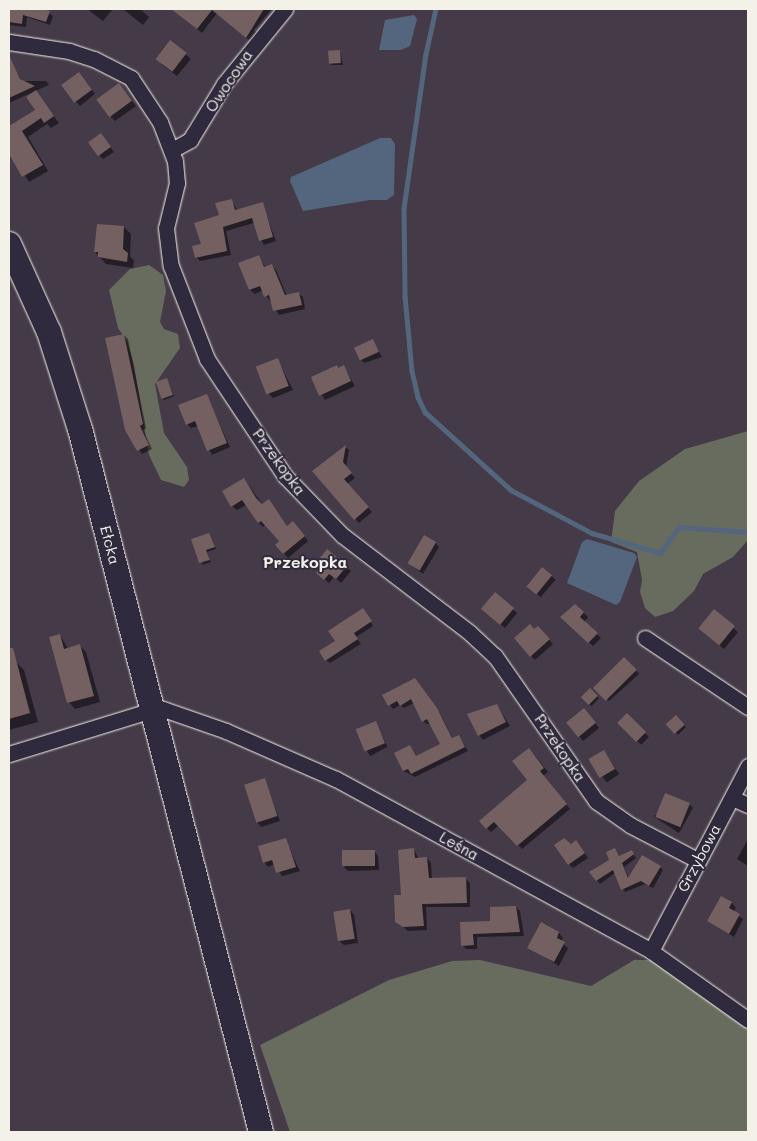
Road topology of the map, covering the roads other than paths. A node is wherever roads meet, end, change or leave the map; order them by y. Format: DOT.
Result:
graph roads {
  1 [pos="285,9"];
  2 [pos="9,42"];
  3 [pos="172,150"];
  4 [pos="9,244"];
  5 [pos="645,638"];
  6 [pos="748,707"];
  7 [pos="152,710"];
  8 [pos="9,754"];
  9 [pos="748,766"];
  10 [pos="732,798"];
  11 [pos="748,805"];
  12 [pos="697,860"];
  13 [pos="651,951"];
  14 [pos="748,1020"];
  15 [pos="261,1132"];
  1 -- 3 [label="street, Owocowa"];
  2 -- 3 [label="street, Przekopka"];
  3 -- 12 [label="street, Przekopka"];
  4 -- 7 [label="main road, Ełcka"];
  5 -- 6 [label="street"];
  7 -- 8 [label="street"];
  7 -- 13 [label="street, Leśna"];
  7 -- 15 [label="main road, Ełcka"];
  9 -- 10 [label="street, Grzybowa"];
  10 -- 11 [label="street"];
  10 -- 12 [label="street, Grzybowa"];
  12 -- 13 [label="street, Grzybowa"];
  13 -- 14 [label="street, Leśna"];
}
